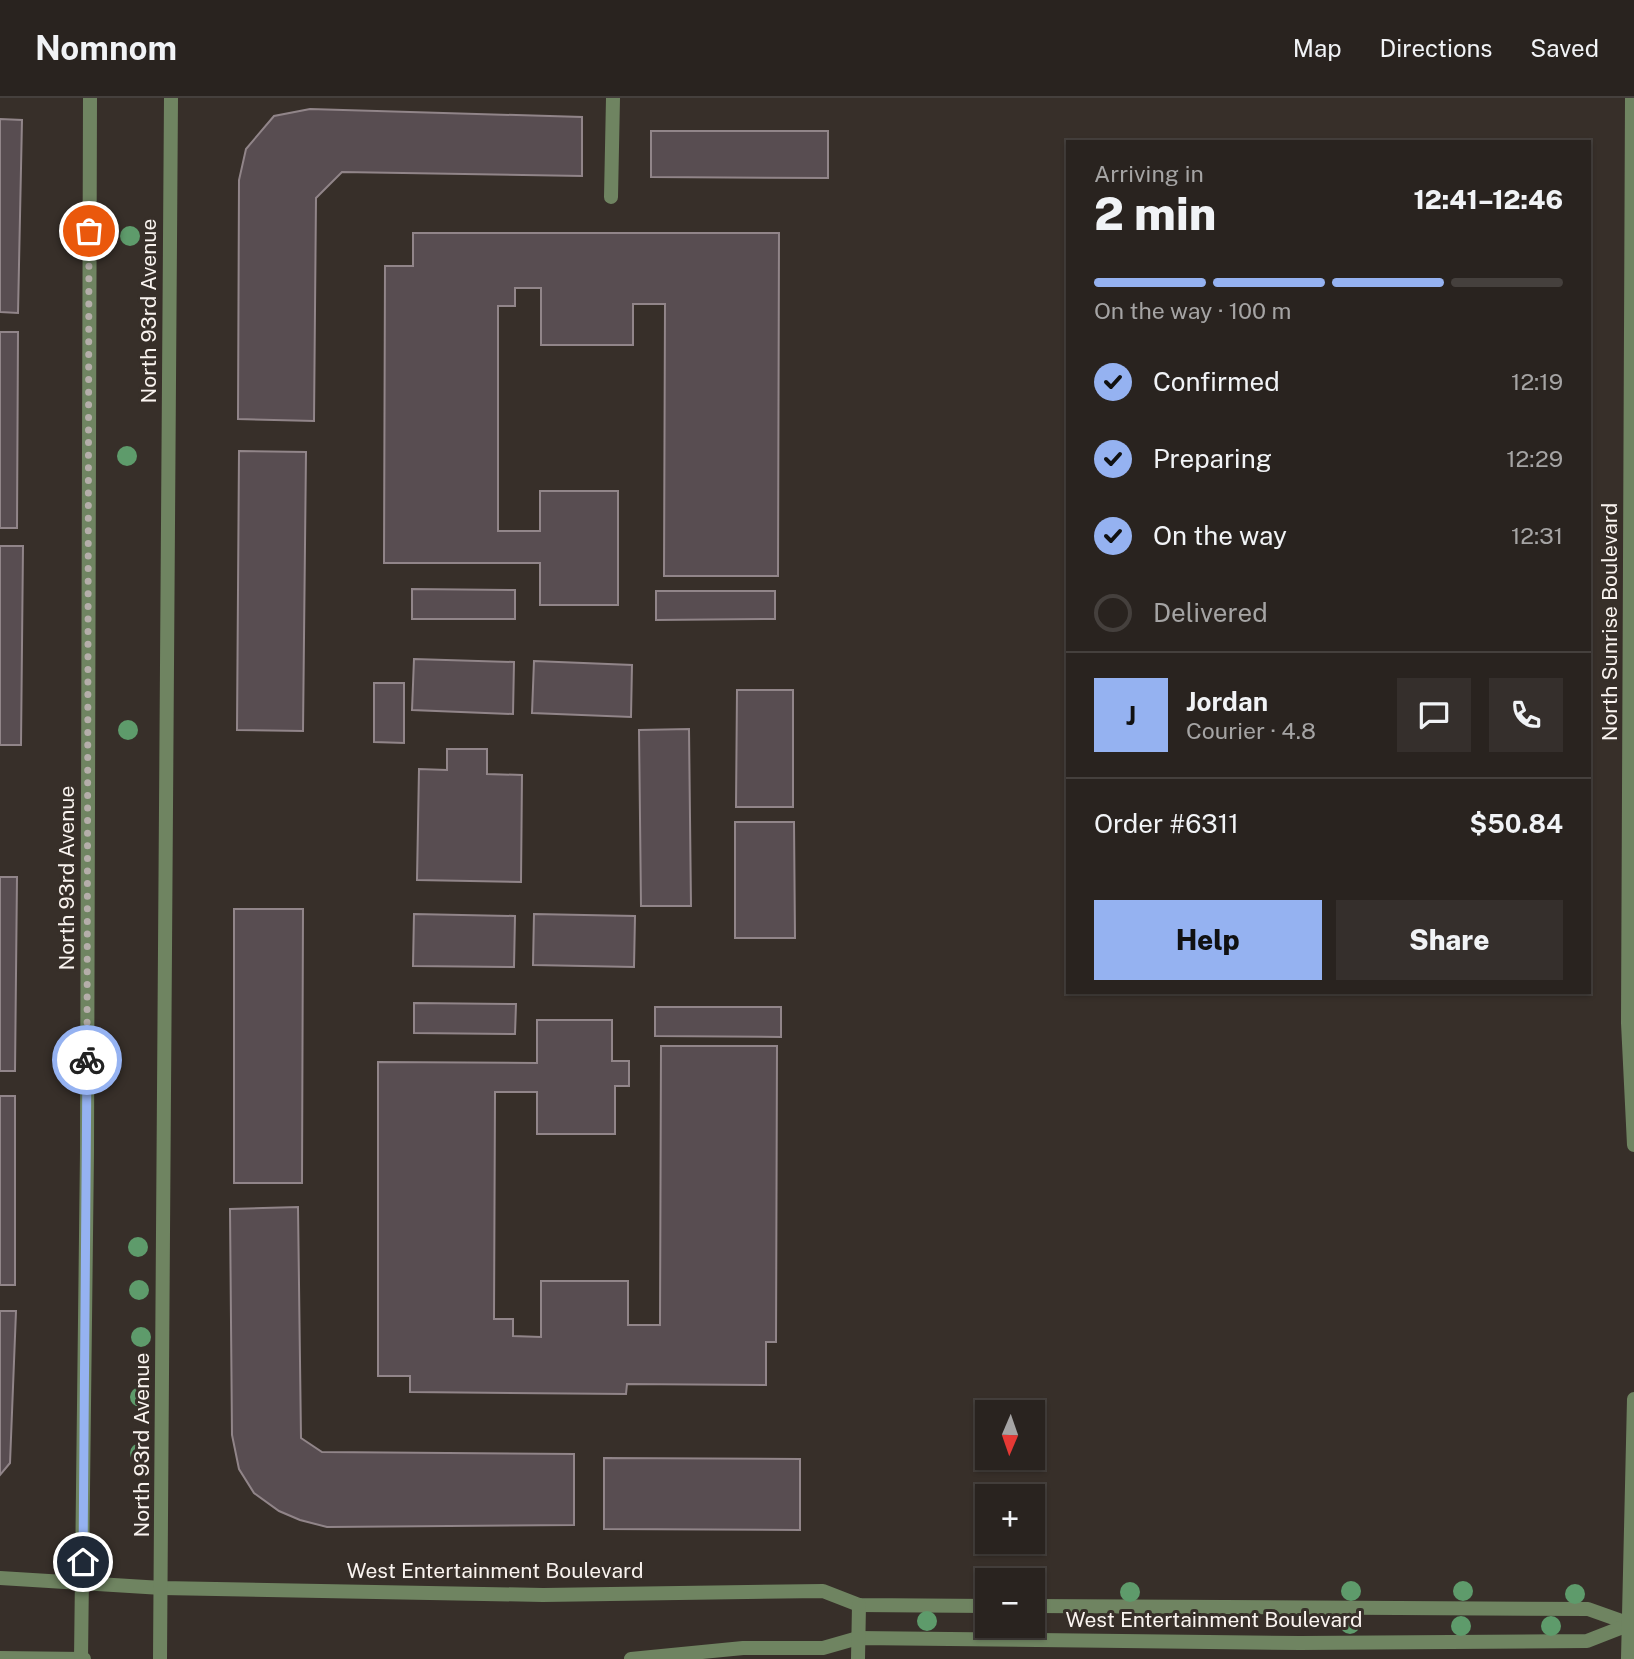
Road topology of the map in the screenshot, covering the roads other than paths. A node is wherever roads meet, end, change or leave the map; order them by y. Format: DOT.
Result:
graph roads {
  1 [pos="90,98"];
  2 [pos="171,98"];
  3 [pos="613,98"];
  4 [pos="1632,98"];
  5 [pos="611,198"];
  6 [pos="1634,1145"];
  7 [pos="1634,1399"];
  8 [pos="0,1578"];
  9 [pos="83,1582"];
  10 [pos="162,1588"];
  11 [pos="859,1605"];
  12 [pos="975,1606"];
  13 [pos="1045,1606"];
  14 [pos="1631,1625"];
  15 [pos="858,1638"];
  16 [pos="0,1658"];
  17 [pos="83,1659"];
  18 [pos="160,1659"];
  19 [pos="631,1659"];
  20 [pos="858,1659"];
  21 [pos="1628,1659"];
  1 -- 9 [label="street, North 93rd Avenue"];
  2 -- 10 [label="street, North 93rd Avenue"];
  3 -- 5 [label="street"];
  4 -- 6 [label="street, North Sunrise Boulevard"];
  7 -- 14 [label="street"];
  8 -- 9 [label="street, West Entertainment Boulevard"];
  9 -- 10 [label="street, West Entertainment Boulevard"];
  9 -- 17 [label="street, North 93rd Avenue"];
  10 -- 11 [label="street, West Entertainment Boulevard"];
  10 -- 18 [label="street, North 93rd Avenue"];
  11 -- 12 [label="street, West Entertainment Boulevard"];
  11 -- 15 [label="street"];
  13 -- 14 [label="street, West Entertainment Boulevard"];
  14 -- 15 [label="street, West Entertainment Boulevard"];
  14 -- 21 [label="street"];
  15 -- 19 [label="street, West Entertainment Boulevard"];
  15 -- 20 [label="street"];
  16 -- 17 [label="street"];
}
